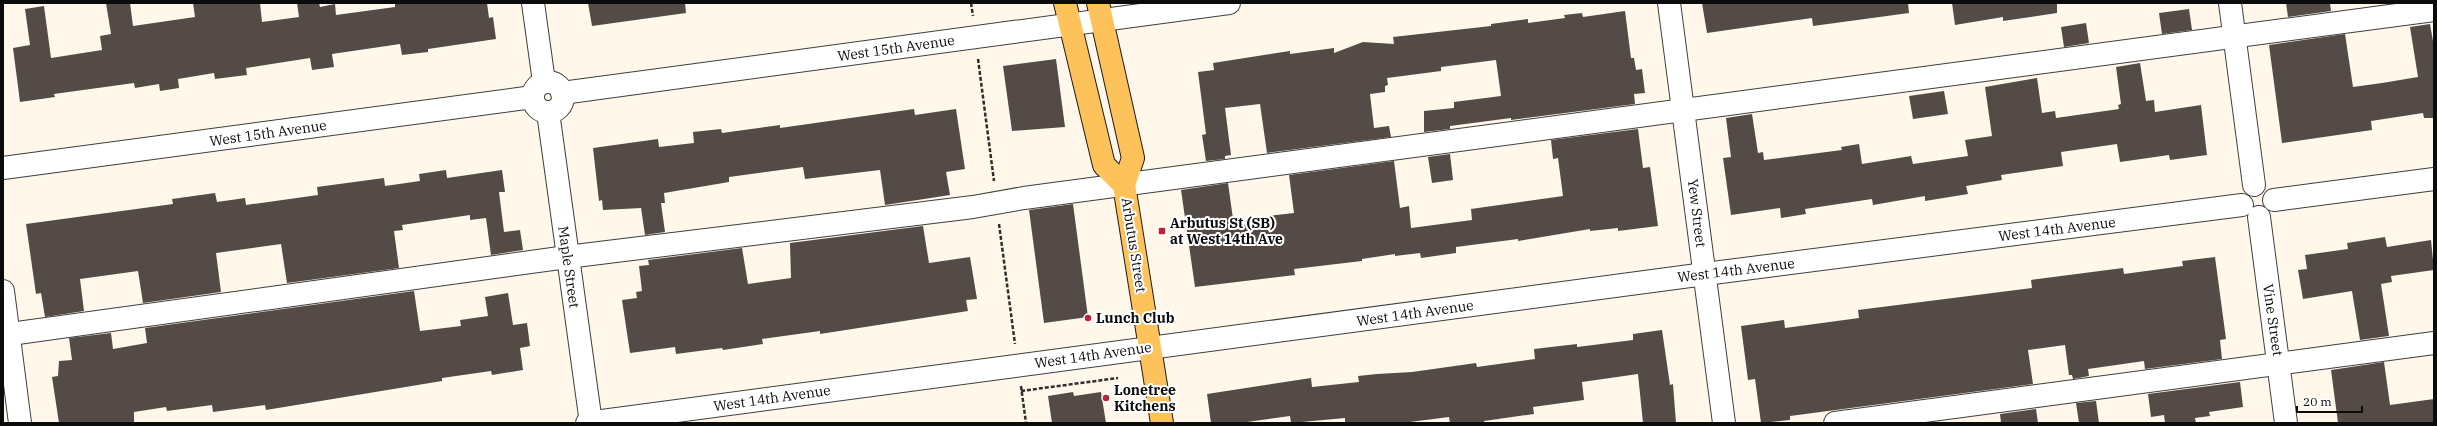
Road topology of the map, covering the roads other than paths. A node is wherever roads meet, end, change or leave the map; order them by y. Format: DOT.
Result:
graph roads {
  1 [pos="533,3"];
  2 [pos="1065,3"];
  3 [pos="1229,3"];
  4 [pos="1669,3"];
  5 [pos="2230,3"];
  6 [pos="2434,10"];
  7 [pos="1101,12"];
  8 [pos="1070,24"];
  9 [pos="2235,36"];
  10 [pos="547,96"];
  11 [pos="1683,110"];
  12 [pos="3,168"];
  13 [pos="2434,179"];
  14 [pos="1124,185"];
  15 [pos="2254,185"];
  16 [pos="2274,200"];
  17 [pos="2250,211"];
  18 [pos="567,257"];
  19 [pos="1704,274"];
  20 [pos="3,291"];
  21 [pos="6,335"];
  22 [pos="2434,343"];
  23 [pos="1151,348"];
  24 [pos="2279,364"];
  25 [pos="20,423"];
  26 [pos="588,423"];
  27 [pos="591,423"];
  28 [pos="1162,423"];
  29 [pos="1724,423"];
  30 [pos="1835,423"];
  31 [pos="2286,423"];
  1 -- 10 [label="street, Maple Street"];
  2 -- 8 [label="main road, Arbutus Street"];
  3 -- 7 [label="street, West 15th Avenue"];
  4 -- 11 [label="street, Yew Street"];
  5 -- 9 [label="street"];
  6 -- 9 [label="street"];
  7 -- 8 [label="street, West 15th Avenue"];
  7 -- 14 [label="main road, Arbutus Street"];
  8 -- 10 [label="street, West 15th Avenue"];
  8 -- 14 [label="main road, Arbutus Street"];
  9 -- 11 [label="street"];
  9 -- 15 [label="street"];
  10 -- 12 [label="street, West 15th Avenue"];
  10 -- 18 [label="street, Maple Street"];
  11 -- 14 [label="street"];
  11 -- 19 [label="street, Yew Street"];
  13 -- 16 [label="street"];
  14 -- 18 [label="street"];
  14 -- 23 [label="main road, Arbutus Street"];
  15 -- 16 [label="street"];
  15 -- 17 [label="street"];
  16 -- 17 [label="street"];
  17 -- 19 [label="street, West 14th Avenue"];
  17 -- 24 [label="street, Vine Street"];
  18 -- 21 [label="street"];
  18 -- 27 [label="street, Maple Street"];
  19 -- 23 [label="street, West 14th Avenue"];
  19 -- 29 [label="street, Yew Street"];
  20 -- 21 [label="street"];
  21 -- 25 [label="street"];
  22 -- 24 [label="street"];
  23 -- 27 [label="street, West 14th Avenue"];
  23 -- 28 [label="main road, Arbutus Street"];
  24 -- 30 [label="street"];
  24 -- 31 [label="street, Vine Street"];
  26 -- 27 [label="street, West 14th Avenue"];
}
